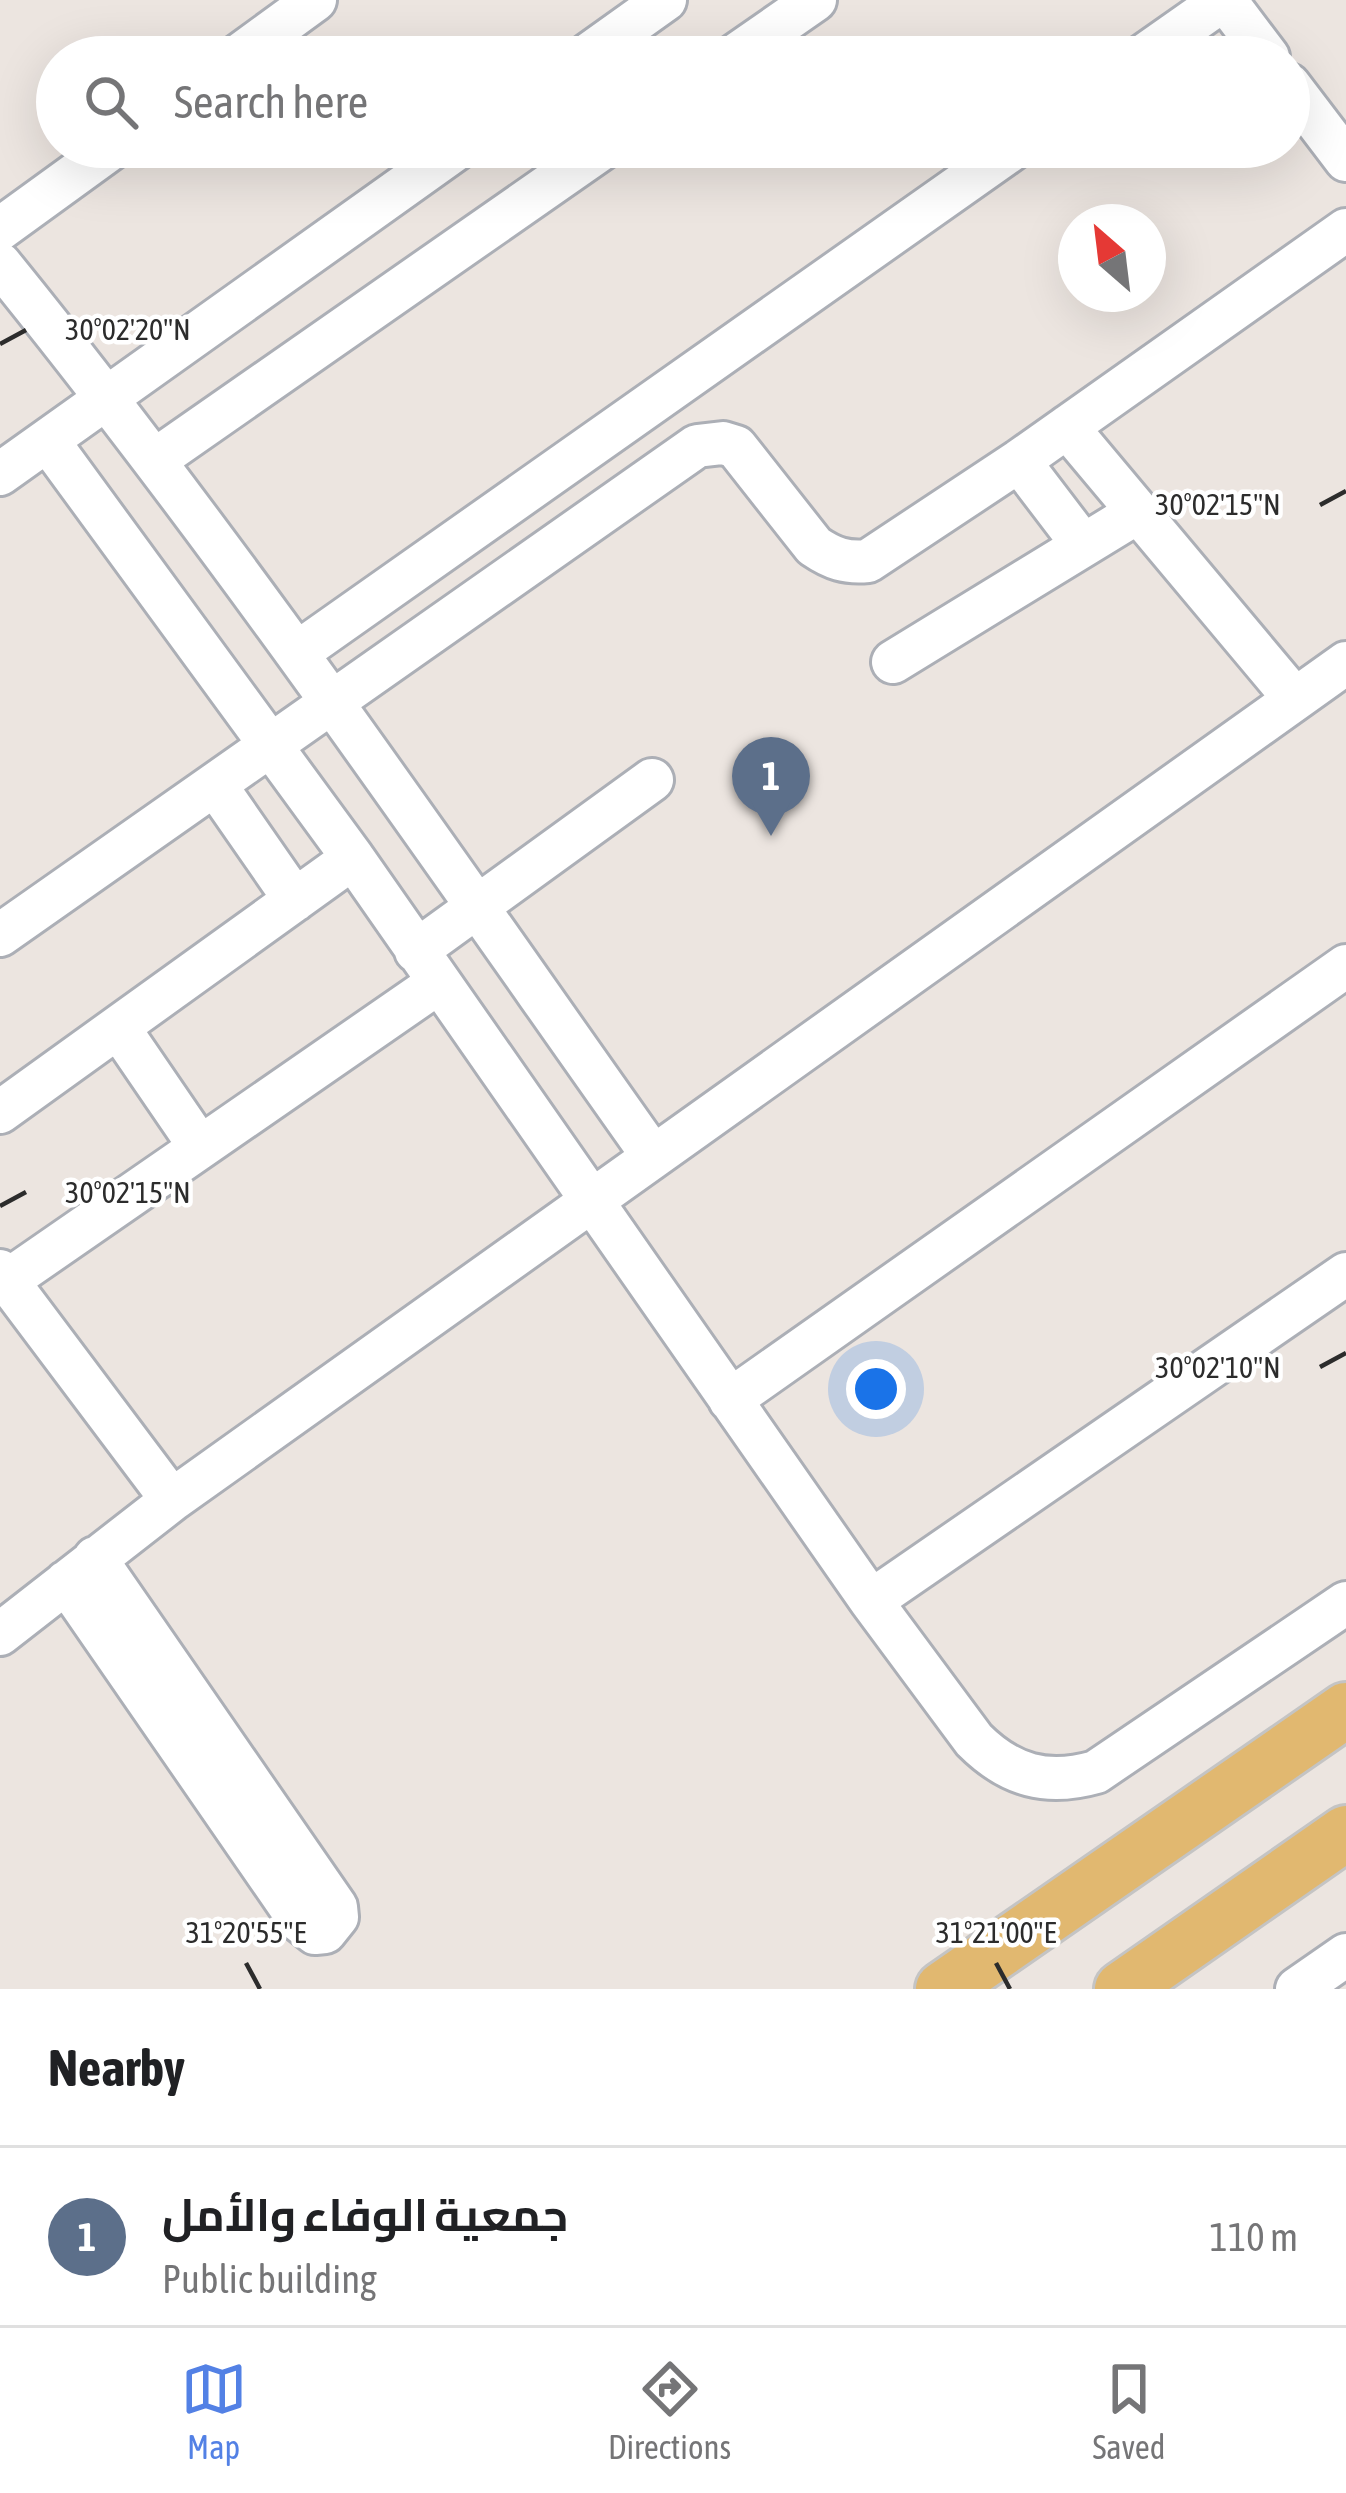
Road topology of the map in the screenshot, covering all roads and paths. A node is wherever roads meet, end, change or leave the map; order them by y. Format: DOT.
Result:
graph roads {
  1 [pos="664,0"];
  2 [pos="815,0"];
  3 [pos="1224,0"];
  4 [pos="304,3"];
  5 [pos="263,36"];
  6 [pos="614,36"];
  7 [pos="763,36"];
  8 [pos="1172,36"];
  9 [pos="1252,36"];
  10 [pos="1310,113"];
  11 [pos="1346,160"];
  12 [pos="84,168"];
  13 [pos="430,168"];
  14 [pos="574,168"];
  15 [pos="985,168"];
  16 [pos="0,229"];
  17 [pos="1346,230"];
  18 [pos="0,264"];
  19 [pos="108,398"];
  20 [pos="1067,427"];
  21 [pos="48,441"];
  22 [pos="155,460"];
  23 [pos="1019,461"];
  24 [pos="0,474"];
  25 [pos="1138,512"];
  26 [pos="1083,545"];
  27 [pos="297,653"];
  28 [pos="893,662"];
  29 [pos="1346,663"];
  30 [pos="1294,698"];
  31 [pos="334,704"];
  32 [pos="270,748"];
  33 [pos="652,780"];
  34 [pos="216,786"];
  35 [pos="353,858"];
  36 [pos="295,900"];
  37 [pos="476,907"];
  38 [pos="0,935"];
  39 [pos="1346,966"];
  40 [pos="427,967"];
  41 [pos="118,1027"];
  42 [pos="0,1112"];
  43 [pos="200,1147"];
  44 [pos="652,1155"];
  45 [pos="590,1201"];
  46 [pos="1346,1274"];
  47 [pos="3,1276"];
  48 [pos="730,1400"];
  49 [pos="172,1500"];
  50 [pos="80,1570"];
  51 [pos="871,1601"];
  52 [pos="1346,1603"];
  53 [pos="0,1634"];
  54 [pos="1346,1710"];
  55 [pos="1346,1833"];
  56 [pos="1346,1954"];
  57 [pos="943,1989"];
  58 [pos="1122,1989"];
  59 [pos="1297,1989"];
  1 -- 6 [label="lane"];
  2 -- 7 [label="lane"];
  3 -- 8 [label="lane"];
  3 -- 9 [label="lane"];
  4 -- 5 [label="lane"];
  10 -- 11 [label="lane"];
  12 -- 16 [label="lane"];
  13 -- 19 [label="lane"];
  14 -- 22 [label="lane"];
  15 -- 27 [label="lane"];
  17 -- 20 [label="lane"];
  18 -- 19 [label="lane"];
  19 -- 21 [label="lane"];
  19 -- 22 [label="lane"];
  20 -- 23 [label="lane"];
  20 -- 25 [label="lane"];
  21 -- 24 [label="lane"];
  21 -- 32 [label="lane"];
  22 -- 27 [label="lane"];
  23 -- 26 [label="lane"];
  23 -- 31 [label="lane"];
  25 -- 26 [label="lane"];
  25 -- 30 [label="lane"];
  26 -- 28 [label="lane"];
  27 -- 31 [label="lane"];
  29 -- 30 [label="lane"];
  30 -- 44 [label="lane"];
  31 -- 32 [label="lane"];
  31 -- 37 [label="lane"];
  32 -- 34 [label="lane"];
  32 -- 35 [label="lane"];
  33 -- 37 [label="lane"];
  34 -- 36 [label="lane"];
  34 -- 38 [label="lane"];
  35 -- 36 [label="lane"];
  35 -- 40 [label="lane"];
  36 -- 41 [label="lane"];
  37 -- 40 [label="lane"];
  37 -- 44 [label="lane"];
  39 -- 48 [label="lane"];
  40 -- 43 [label="lane"];
  40 -- 45 [label="lane"];
  41 -- 42 [label="lane"];
  41 -- 43 [label="lane"];
  43 -- 47 [label="lane"];
  44 -- 45 [label="lane"];
  45 -- 48 [label="lane"];
  45 -- 49 [label="lane"];
  46 -- 51 [label="lane"];
  47 -- 49 [label="lane"];
  48 -- 51 [label="lane"];
  49 -- 50 [label="lane"];
  50 -- 50 [label="lane"];
  50 -- 53 [label="lane"];
  51 -- 52 [label="lane"];
  54 -- 57 [label="main road"];
  55 -- 58 [label="main road"];
  56 -- 59 [label="lane"];
}
